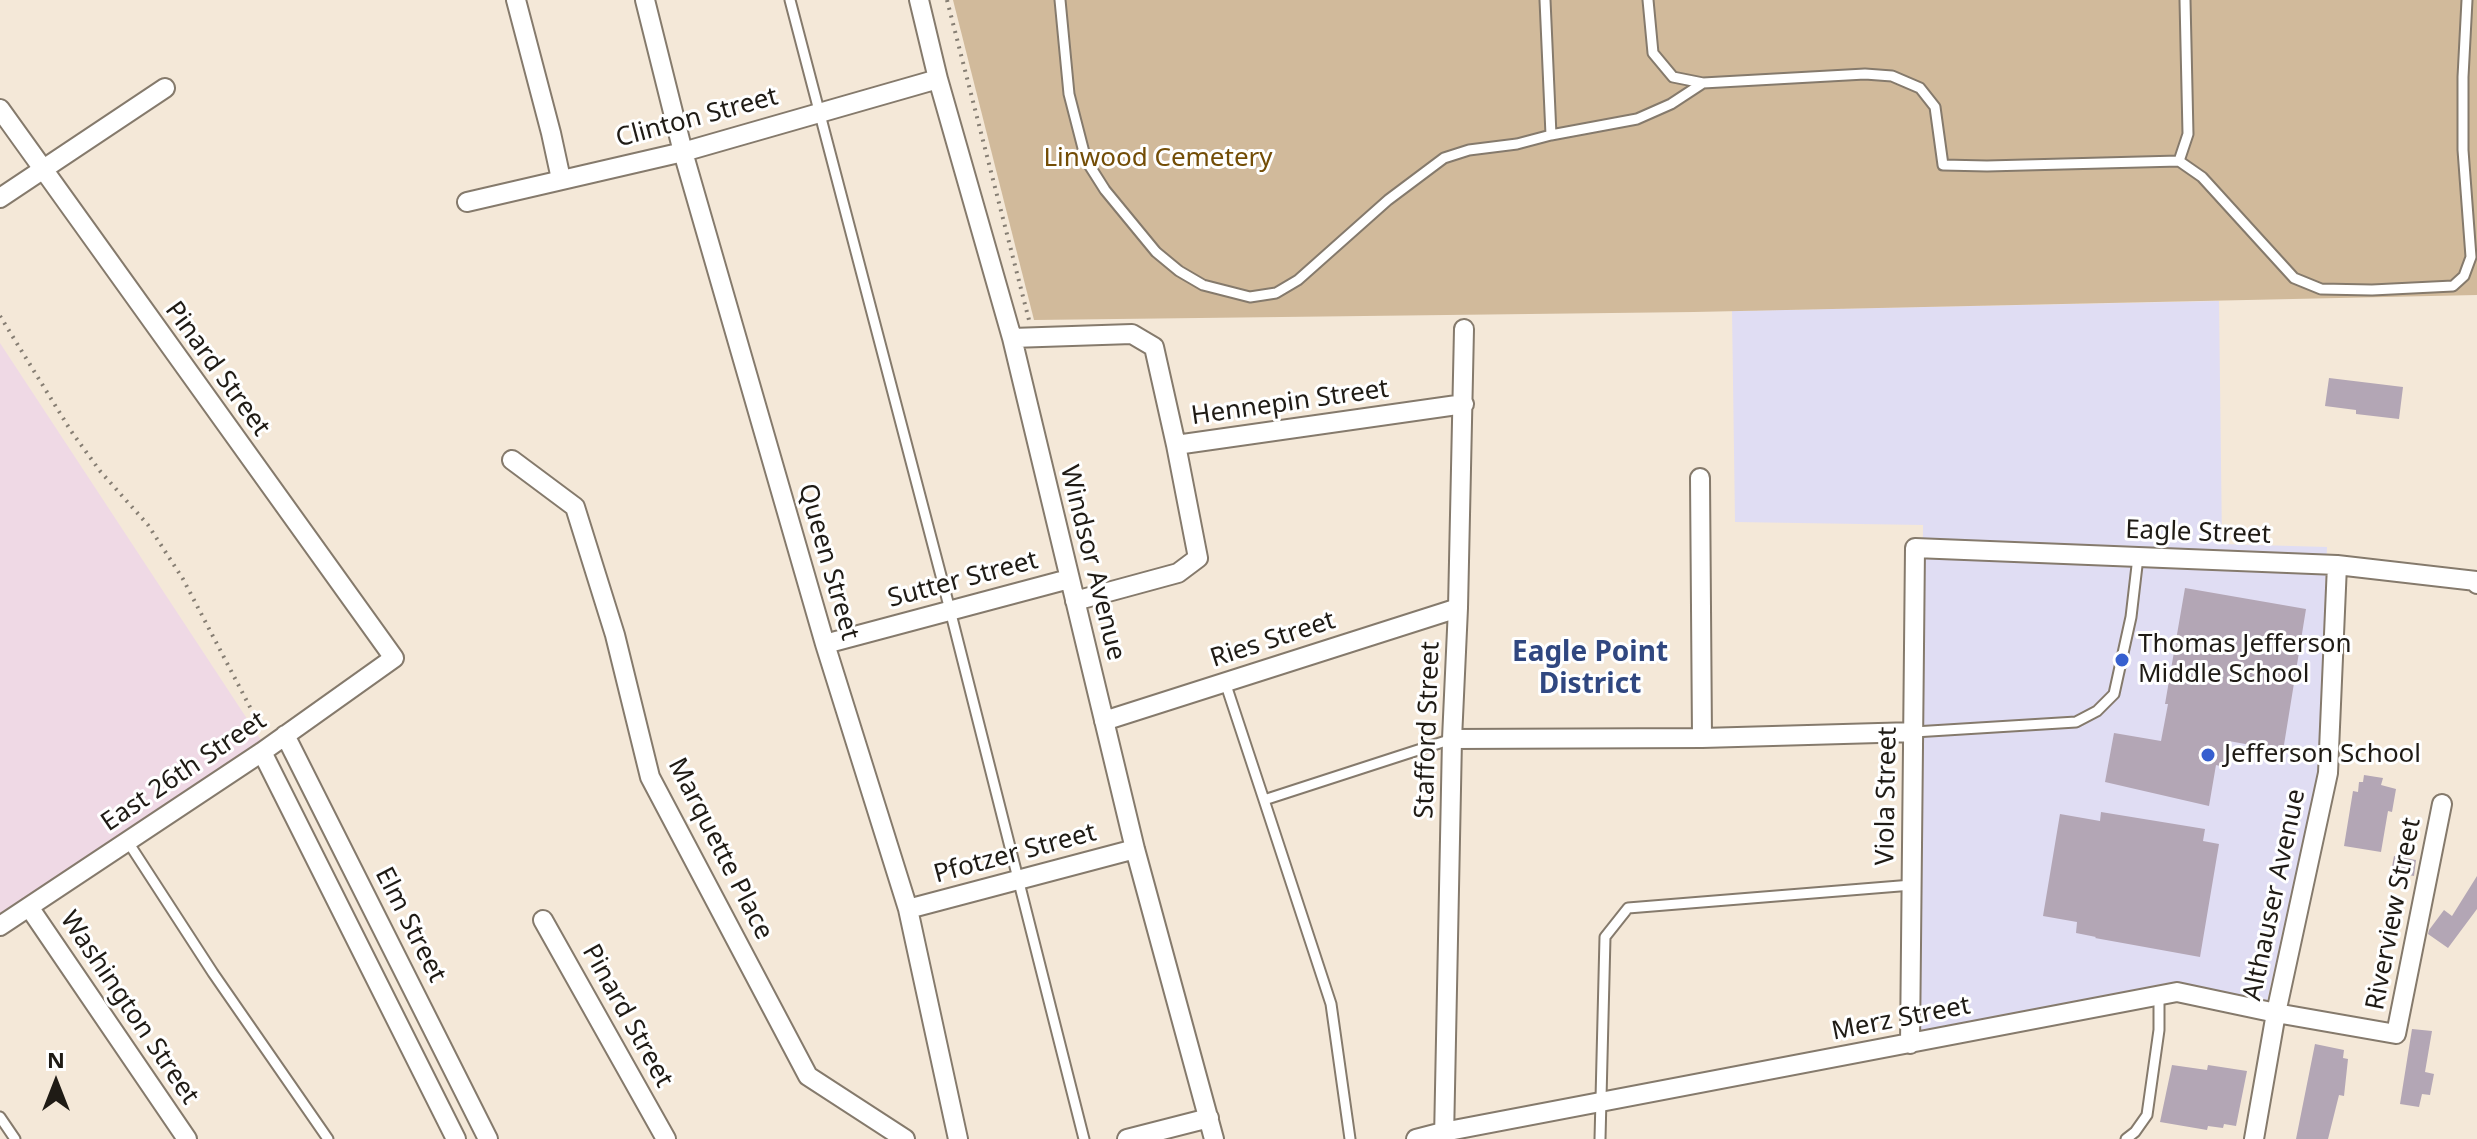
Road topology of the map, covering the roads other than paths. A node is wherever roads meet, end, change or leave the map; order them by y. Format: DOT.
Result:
graph roads {
  1 [pos="516,0"];
  2 [pos="645,0"];
  3 [pos="790,0"];
  4 [pos="919,0"];
  5 [pos="1060,0"];
  6 [pos="1545,0"];
  7 [pos="1648,0"];
  8 [pos="2185,0"];
  9 [pos="2467,0"];
  10 [pos="938,79"];
  11 [pos="1703,83"];
  12 [pos="165,88"];
  13 [pos="0,109"];
  14 [pos="820,112"];
  15 [pos="1551,135"];
  16 [pos="683,152"];
  17 [pos="2179,161"];
  18 [pos="43,171"];
  19 [pos="561,179"];
  20 [pos="0,198"];
  21 [pos="467,202"];
  22 [pos="1464,329"];
  23 [pos="1012,338"];
  24 [pos="1464,404"];
  25 [pos="1176,445"];
  26 [pos="512,460"];
  27 [pos="1700,478"];
  28 [pos="1915,548"];
  29 [pos="2138,557"];
  30 [pos="2337,565"];
  31 [pos="1069,579"];
  32 [pos="2477,582"];
  33 [pos="1075,601"];
  34 [pos="1458,608"];
  35 [pos="950,610"];
  36 [pos="825,644"];
  37 [pos="394,658"];
  38 [pos="1225,682"];
  39 [pos="1104,721"];
  40 [pos="1914,732"];
  41 [pos="1702,738"];
  42 [pos="1452,739"];
  43 [pos="272,745"];
  44 [pos="1264,800"];
  45 [pos="2442,804"];
  46 [pos="128,842"];
  47 [pos="1135,849"];
  48 [pos="1017,880"];
  49 [pos="1912,885"];
  50 [pos="29,907"];
  51 [pos="908,909"];
  52 [pos="543,920"];
  53 [pos="0,926"];
  54 [pos="2159,996"];
  55 [pos="2276,1013"];
  56 [pos="2396,1034"];
  57 [pos="1910,1044"];
  58 [pos="1600,1102"];
  59 [pos="0,1117"];
  60 [pos="1209,1118"];
  61 [pos="1444,1135"];
  62 [pos="15,1139"];
  63 [pos="187,1139"];
  64 [pos="328,1139"];
  65 [pos="456,1139"];
  66 [pos="488,1139"];
  67 [pos="666,1139"];
  68 [pos="905,1139"];
  69 [pos="958,1139"];
  70 [pos="1084,1139"];
  71 [pos="1127,1139"];
  72 [pos="1214,1139"];
  73 [pos="1350,1139"];
  74 [pos="1416,1139"];
  75 [pos="1600,1139"];
  76 [pos="2126,1139"];
  77 [pos="2254,1139"];
  1 -- 19 [label="street"];
  2 -- 16 [label="street, Queen Street"];
  3 -- 14 [label="lane"];
  4 -- 10 [label="street, Windsor Avenue"];
  5 -- 15 [label="lane"];
  6 -- 15 [label="lane"];
  7 -- 11 [label="lane"];
  8 -- 17 [label="lane"];
  9 -- 17 [label="lane"];
  10 -- 14 [label="street, Clinton Street"];
  10 -- 23 [label="street, Windsor Avenue"];
  11 -- 15 [label="lane"];
  11 -- 17 [label="lane"];
  12 -- 18 [label="street"];
  13 -- 18 [label="street, Pinard Street"];
  14 -- 16 [label="street, Clinton Street"];
  14 -- 35 [label="lane"];
  16 -- 19 [label="street, Clinton Street"];
  16 -- 36 [label="street, Queen Street"];
  18 -- 20 [label="street"];
  18 -- 37 [label="street, Pinard Street"];
  19 -- 21 [label="street, Clinton Street"];
  22 -- 24 [label="street, Stafford Street"];
  23 -- 25 [label="street, Hennepin Street"];
  23 -- 31 [label="street, Windsor Avenue"];
  24 -- 25 [label="street, Hennepin Street"];
  24 -- 34 [label="street, Stafford Street"];
  25 -- 33 [label="street"];
  26 -- 68 [label="street, Marquette Place"];
  27 -- 41 [label="street"];
  28 -- 29 [label="street, Eagle Street"];
  28 -- 40 [label="street, Viola Street"];
  29 -- 30 [label="street, Eagle Street"];
  29 -- 40 [label="lane"];
  30 -- 32 [label="street, Eagle Street"];
  30 -- 55 [label="street, Althauser Avenue"];
  31 -- 33 [label="street, Windsor Avenue"];
  31 -- 35 [label="street, Sutter Street"];
  33 -- 39 [label="street, Windsor Avenue"];
  34 -- 38 [label="street, Ries Street"];
  34 -- 42 [label="street, Stafford Street"];
  35 -- 36 [label="street, Sutter Street"];
  35 -- 48 [label="lane"];
  36 -- 51 [label="street, Queen Street"];
  37 -- 43 [label="street, East 26th Street"];
  38 -- 39 [label="street, Ries Street"];
  38 -- 44 [label="lane"];
  39 -- 47 [label="street, Windsor Avenue"];
  40 -- 41 [label="street"];
  40 -- 49 [label="street, Viola Street"];
  41 -- 42 [label="street"];
  42 -- 44 [label="lane"];
  42 -- 61 [label="street, Stafford Street"];
  43 -- 46 [label="street, East 26th Street"];
  43 -- 65 [label="street, Elm Street"];
  43 -- 66 [label="street, Elm Street"];
  44 -- 73 [label="lane"];
  45 -- 56 [label="street, Riverview Street"];
  46 -- 50 [label="street, East 26th Street"];
  46 -- 64 [label="lane"];
  47 -- 48 [label="street, Pfotzer Street"];
  47 -- 60 [label="street, Windsor Avenue"];
  48 -- 51 [label="street, Pfotzer Street"];
  48 -- 70 [label="lane"];
  49 -- 57 [label="street, Viola Street"];
  49 -- 58 [label="lane"];
  50 -- 53 [label="street, East 26th Street"];
  50 -- 63 [label="street, Washington Street"];
  51 -- 69 [label="street, Queen Street"];
  52 -- 67 [label="street, Pinard Street"];
  54 -- 55 [label="street, Merz Street"];
  54 -- 57 [label="street, Merz Street"];
  54 -- 76 [label="lane"];
  55 -- 56 [label="street, Merz Street"];
  55 -- 77 [label="street, Althauser Avenue"];
  57 -- 58 [label="street, Merz Street"];
  58 -- 61 [label="street, Merz Street"];
  58 -- 75 [label="lane"];
  59 -- 62 [label="lane"];
  60 -- 71 [label="street"];
  60 -- 72 [label="street, Windsor Avenue"];
  61 -- 74 [label="street, Merz Street"];
}
